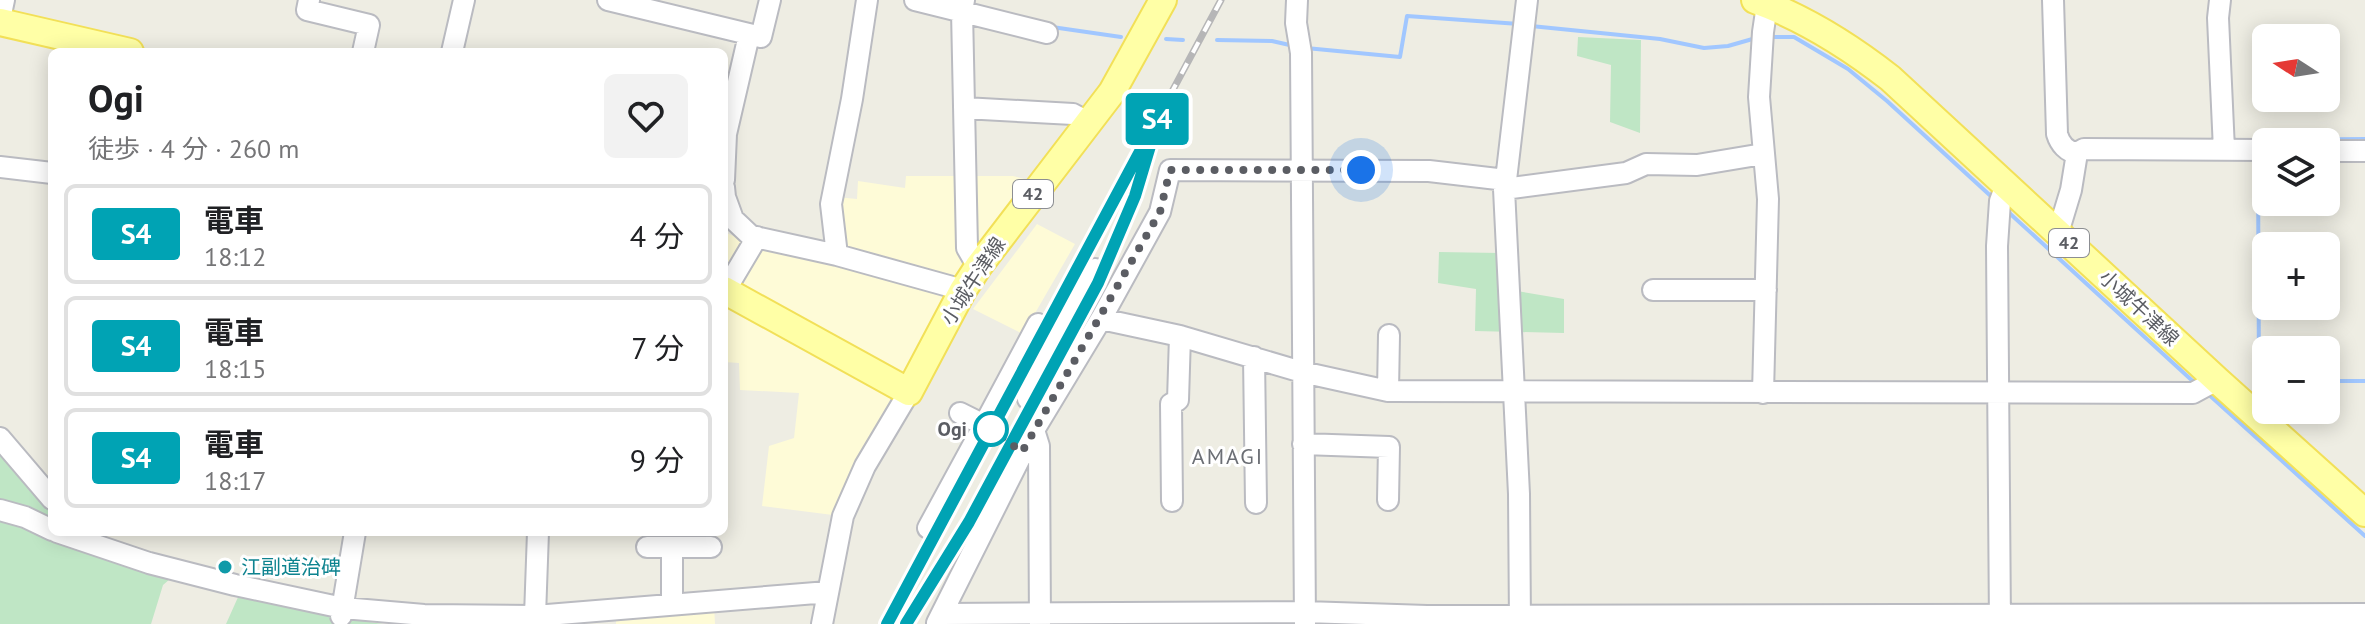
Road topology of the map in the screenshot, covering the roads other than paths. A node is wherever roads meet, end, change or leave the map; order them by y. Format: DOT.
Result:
graph roads {
  1 [pos="4,0"];
  2 [pos="309,0"];
  3 [pos="464,0"];
  4 [pos="608,0"];
  5 [pos="770,0"];
  6 [pos="867,0"];
  7 [pos="1163,0"];
  8 [pos="1297,0"];
  9 [pos="2053,0"];
  10 [pos="2220,0"];
  11 [pos="921,1"];
  12 [pos="1760,2"];
  13 [pos="963,4"];
  14 [pos="1524,16"];
  15 [pos="0,20"];
  16 [pos="1047,33"];
  17 [pos="749,35"];
  18 [pos="114,48"];
  19 [pos="364,48"];
  20 [pos="453,48"];
  21 [pos="964,108"];
  22 [pos="1088,122"];
  23 [pos="728,125"];
  24 [pos="2224,150"];
  25 [pos="2252,150"];
  26 [pos="2340,151"];
  27 [pos="2365,151"];
  28 [pos="2077,153"];
  29 [pos="1763,154"];
  30 [pos="0,167"];
  31 [pos="1301,169"];
  32 [pos="48,173"];
  33 [pos="1505,184"];
  34 [pos="2002,200"];
  35 [pos="728,205"];
  36 [pos="2058,233"];
  37 [pos="757,237"];
  38 [pos="837,255"];
  39 [pos="978,267"];
  40 [pos="1095,269"];
  41 [pos="728,286"];
  42 [pos="963,290"];
  43 [pos="1653,290"];
  44 [pos="1766,290"];
  45 [pos="728,293"];
  46 [pos="1101,319"];
  47 [pos="1052,327"];
  48 [pos="1389,335"];
  49 [pos="1180,336"];
  50 [pos="1254,357"];
  51 [pos="1302,372"];
  52 [pos="2208,385"];
  53 [pos="1388,391"];
  54 [pos="909,392"];
  55 [pos="1515,392"];
  56 [pos="1763,393"];
  57 [pos="1999,393"];
  58 [pos="1028,399"];
  59 [pos="960,413"];
  60 [pos="982,424"];
  61 [pos="1034,430"];
  62 [pos="0,438"];
  63 [pos="1303,444"];
  64 [pos="48,494"];
  65 [pos="1388,500"];
  66 [pos="1172,501"];
  67 [pos="1256,503"];
  68 [pos="0,510"];
  69 [pos="2365,513"];
  70 [pos="48,528"];
  71 [pos="928,528"];
  72 [pos="76,536"];
  73 [pos="354,536"];
  74 [pos="538,536"];
  75 [pos="647,547"];
  76 [pos="672,547"];
  77 [pos="711,547"];
  78 [pos="828,592"];
  79 [pos="672,604"];
  80 [pos="342,612"];
  81 [pos="2365,614"];
  82 [pos="1305,618"];
  83 [pos="939,619"];
  84 [pos="992,619"];
  85 [pos="1040,619"];
  86 [pos="1520,619"];
  87 [pos="2000,619"];
  88 [pos="535,620"];
  89 [pos="1428,620"];
  90 [pos="822,624"];
  1 -- 15 [label="street"];
  2 -- 19 [label="street"];
  3 -- 20 [label="street"];
  4 -- 17 [label="street"];
  5 -- 17 [label="street"];
  6 -- 38 [label="street"];
  7 -- 22 [label="main road, 小城牛津線 / 42"];
  8 -- 31 [label="street"];
  9 -- 28 [label="street"];
  10 -- 24 [label="street"];
  11 -- 13 [label="street"];
  12 -- 29 [label="street"];
  12 -- 34 [label="main road, 小城牛津線 / 42"];
  13 -- 16 [label="street"];
  13 -- 21 [label="street"];
  14 -- 33 [label="street"];
  15 -- 18 [label="main road"];
  17 -- 23 [label="street"];
  21 -- 22 [label="street"];
  21 -- 39 [label="street"];
  22 -- 39 [label="main road, 小城牛津線 / 42"];
  24 -- 25 [label="street"];
  24 -- 28 [label="street"];
  26 -- 27 [label="street"];
  28 -- 36 [label="street"];
  29 -- 33 [label="street"];
  29 -- 44 [label="street"];
  30 -- 32 [label="street"];
  31 -- 33 [label="street"];
  31 -- 46 [label="street"];
  31 -- 51 [label="street"];
  33 -- 55 [label="street"];
  34 -- 36 [label="main road, 小城牛津線 / 42"];
  34 -- 57 [label="street"];
  35 -- 37 [label="street"];
  36 -- 52 [label="main road, 小城牛津線 / 42"];
  37 -- 38 [label="street"];
  37 -- 41 [label="street"];
  38 -- 42 [label="street"];
  39 -- 42 [label="main road, 小城牛津線 / 42"];
  40 -- 47 [label="street"];
  42 -- 54 [label="main road, 小城牛津線 / 42"];
  43 -- 44 [label="street"];
  44 -- 56 [label="street"];
  45 -- 54 [label="main road"];
  46 -- 49 [label="street"];
  46 -- 61 [label="street"];
  47 -- 58 [label="street"];
  47 -- 60 [label="street"];
  48 -- 53 [label="street"];
  49 -- 50 [label="street"];
  49 -- 66 [label="street"];
  50 -- 51 [label="street"];
  50 -- 67 [label="street"];
  51 -- 53 [label="street"];
  51 -- 63 [label="street"];
  52 -- 57 [label="street"];
  52 -- 69 [label="main road, 小城牛津線 / 42"];
  53 -- 55 [label="street"];
  54 -- 78 [label="street"];
  55 -- 56 [label="street"];
  55 -- 86 [label="street"];
  56 -- 57 [label="street"];
  57 -- 87 [label="street"];
  59 -- 60 [label="street"];
  60 -- 71 [label="street"];
  61 -- 83 [label="street"];
  61 -- 85 [label="street"];
  62 -- 64 [label="street"];
  63 -- 65 [label="street"];
  63 -- 82 [label="street"];
  68 -- 70 [label="street"];
  72 -- 80 [label="street"];
  73 -- 80 [label="street"];
  74 -- 88 [label="street"];
  75 -- 76 [label="street"];
  76 -- 77 [label="street"];
  76 -- 79 [label="street"];
  78 -- 79 [label="street"];
  78 -- 90 [label="street"];
  79 -- 88 [label="street"];
  80 -- 88 [label="street"];
  81 -- 87 [label="street"];
  82 -- 85 [label="street"];
  82 -- 89 [label="street"];
  83 -- 84 [label="street"];
  84 -- 85 [label="street"];
  86 -- 87 [label="street"];
  86 -- 89 [label="street"];
}
